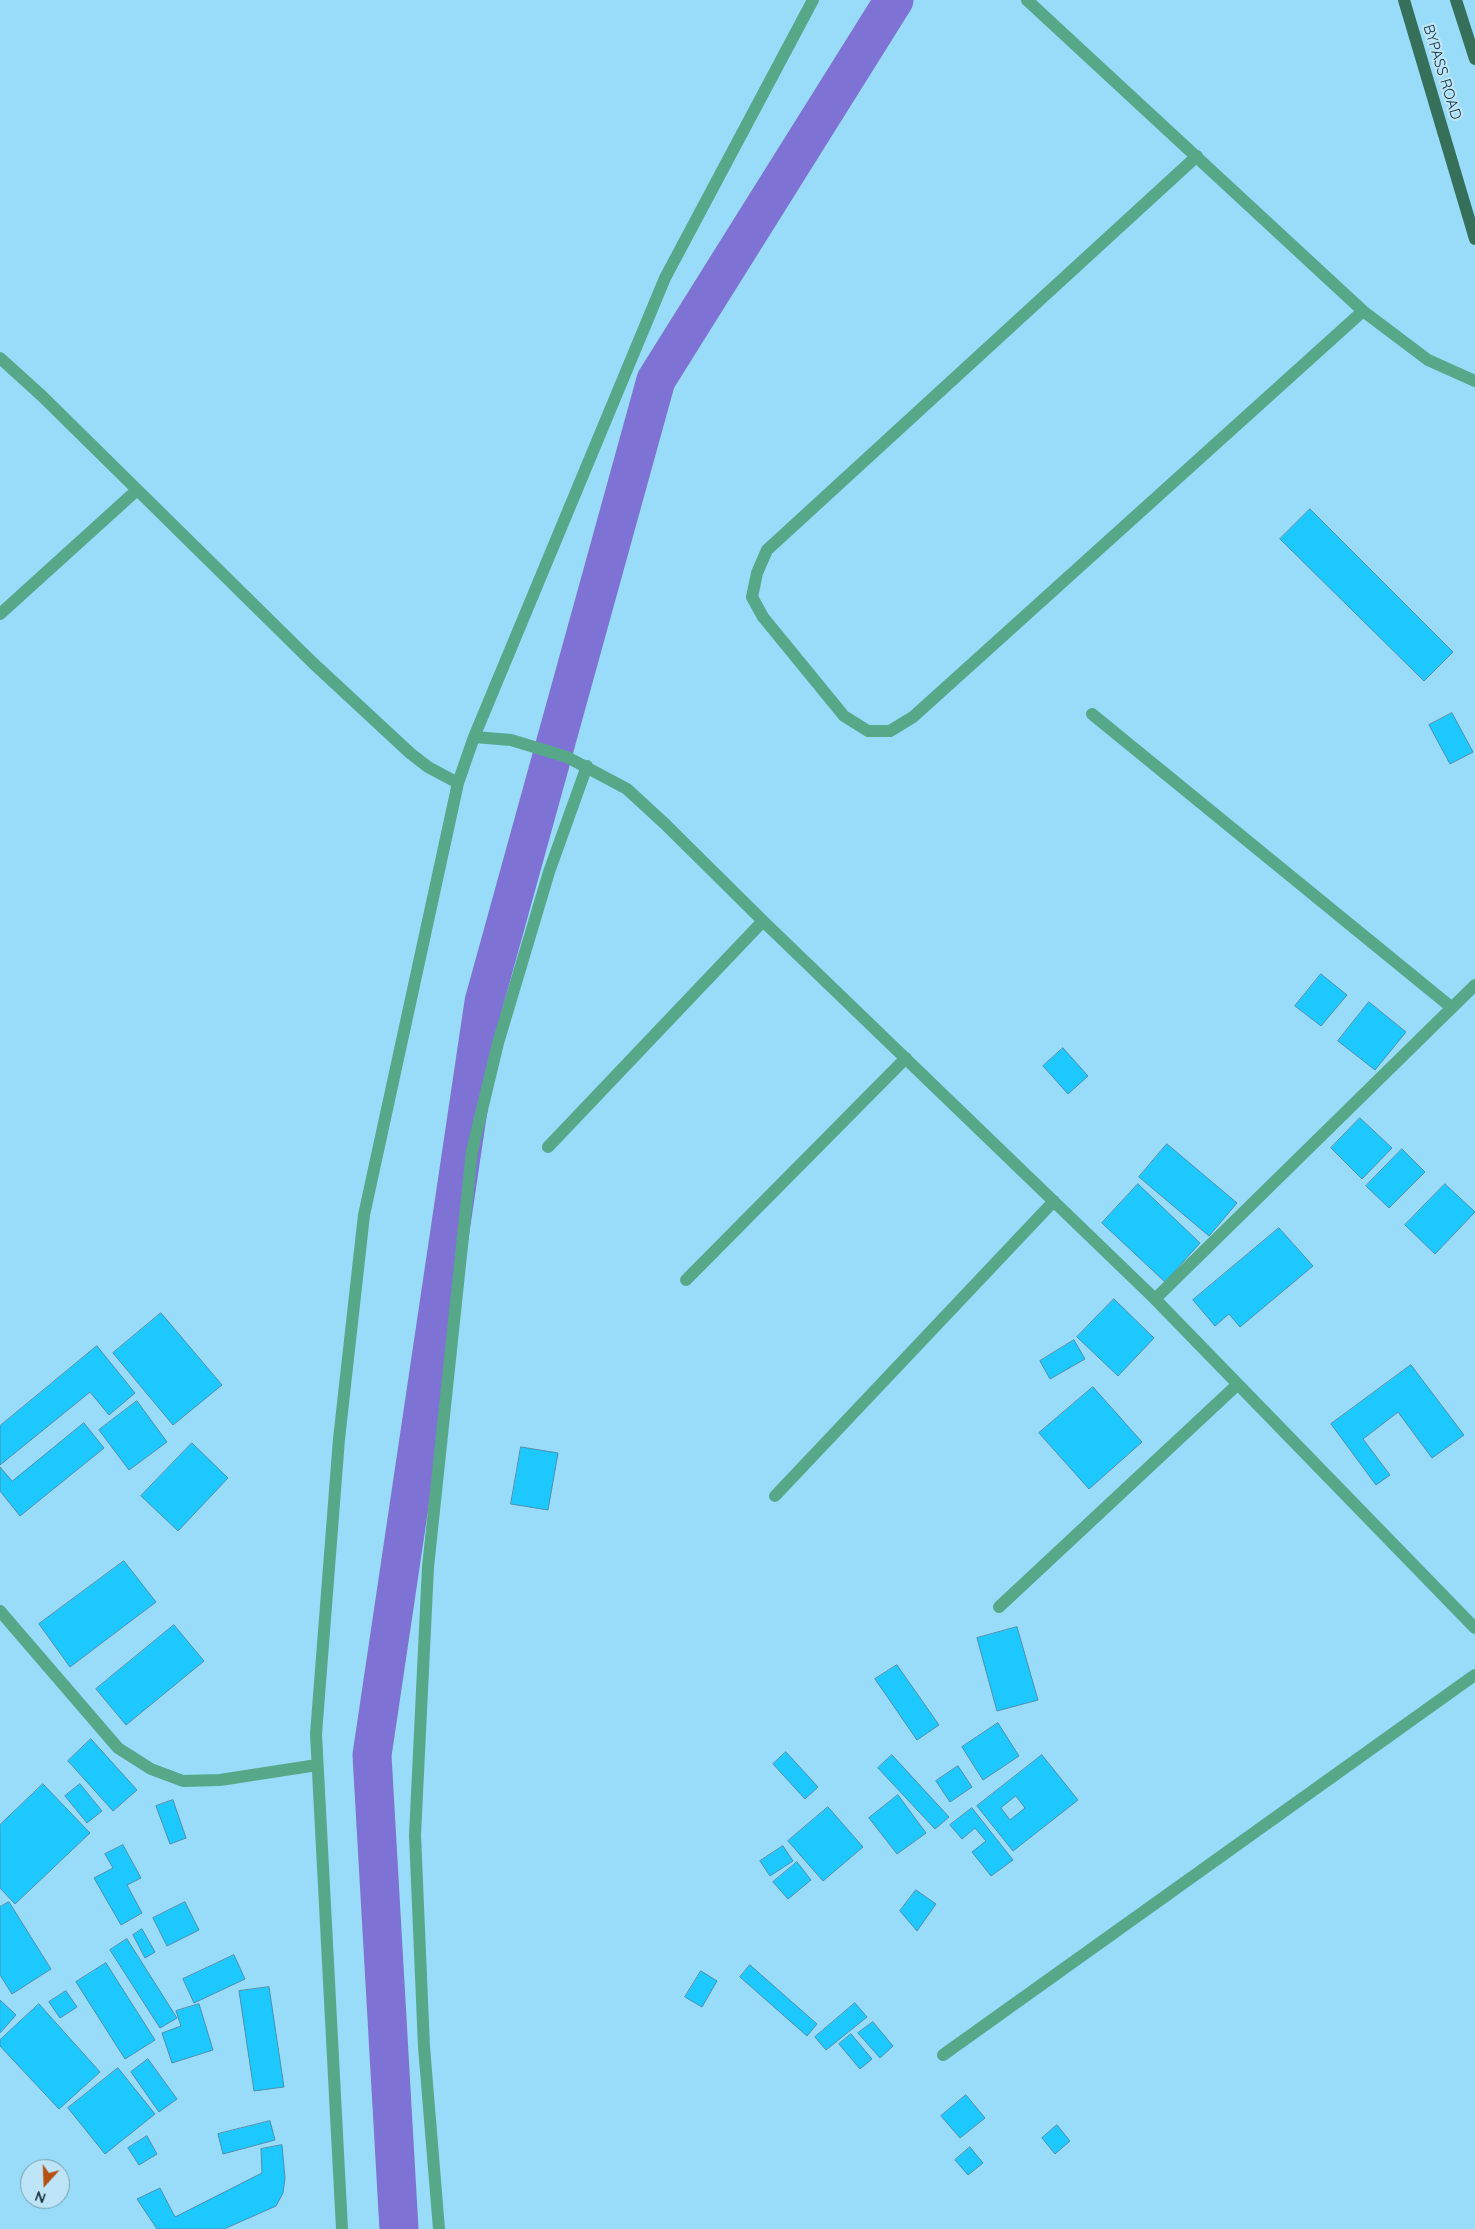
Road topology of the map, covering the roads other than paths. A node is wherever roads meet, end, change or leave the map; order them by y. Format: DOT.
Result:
graph roads {
  1 [pos="813,0"];
  2 [pos="1027,0"];
  3 [pos="1404,0"];
  4 [pos="1456,0"];
  5 [pos="1475,59"];
  6 [pos="1197,156"];
  7 [pos="1475,239"];
  8 [pos="1363,311"];
  9 [pos="0,358"];
  10 [pos="1475,382"];
  11 [pos="137,490"];
  12 [pos="0,614"];
  13 [pos="1092,714"];
  14 [pos="474,737"];
  15 [pos="587,766"];
  16 [pos="458,783"];
  17 [pos="763,921"];
  18 [pos="1475,985"];
  19 [pos="1451,1007"];
  20 [pos="906,1058"];
  21 [pos="548,1147"];
  22 [pos="1054,1201"];
  23 [pos="686,1280"];
  24 [pos="1156,1299"];
  25 [pos="1238,1384"];
  26 [pos="775,1496"];
  27 [pos="999,1607"];
  28 [pos="0,1611"];
  29 [pos="1475,1628"];
  30 [pos="1475,1675"];
  31 [pos="317,1765"];
  32 [pos="943,2055"];
  33 [pos="342,2229"];
  34 [pos="439,2229"];
  1 -- 14 [label="street"];
  2 -- 6 [label="street"];
  3 -- 7 [label="main road, BYPASS ROAD"];
  4 -- 5 [label="main road"];
  6 -- 8 [label="street"];
  6 -- 8 [label="street"];
  8 -- 10 [label="street"];
  9 -- 11 [label="street"];
  11 -- 12 [label="street"];
  11 -- 16 [label="street"];
  13 -- 19 [label="street"];
  14 -- 15 [label="street"];
  14 -- 16 [label="street"];
  15 -- 17 [label="street"];
  15 -- 34 [label="street"];
  16 -- 31 [label="street"];
  17 -- 20 [label="street"];
  17 -- 21 [label="street"];
  18 -- 19 [label="street"];
  19 -- 24 [label="street"];
  20 -- 22 [label="street"];
  20 -- 23 [label="street"];
  22 -- 24 [label="street"];
  22 -- 26 [label="street"];
  24 -- 25 [label="street"];
  25 -- 27 [label="street"];
  25 -- 29 [label="street"];
  28 -- 31 [label="street"];
  30 -- 32 [label="street"];
  31 -- 33 [label="street"];
}
